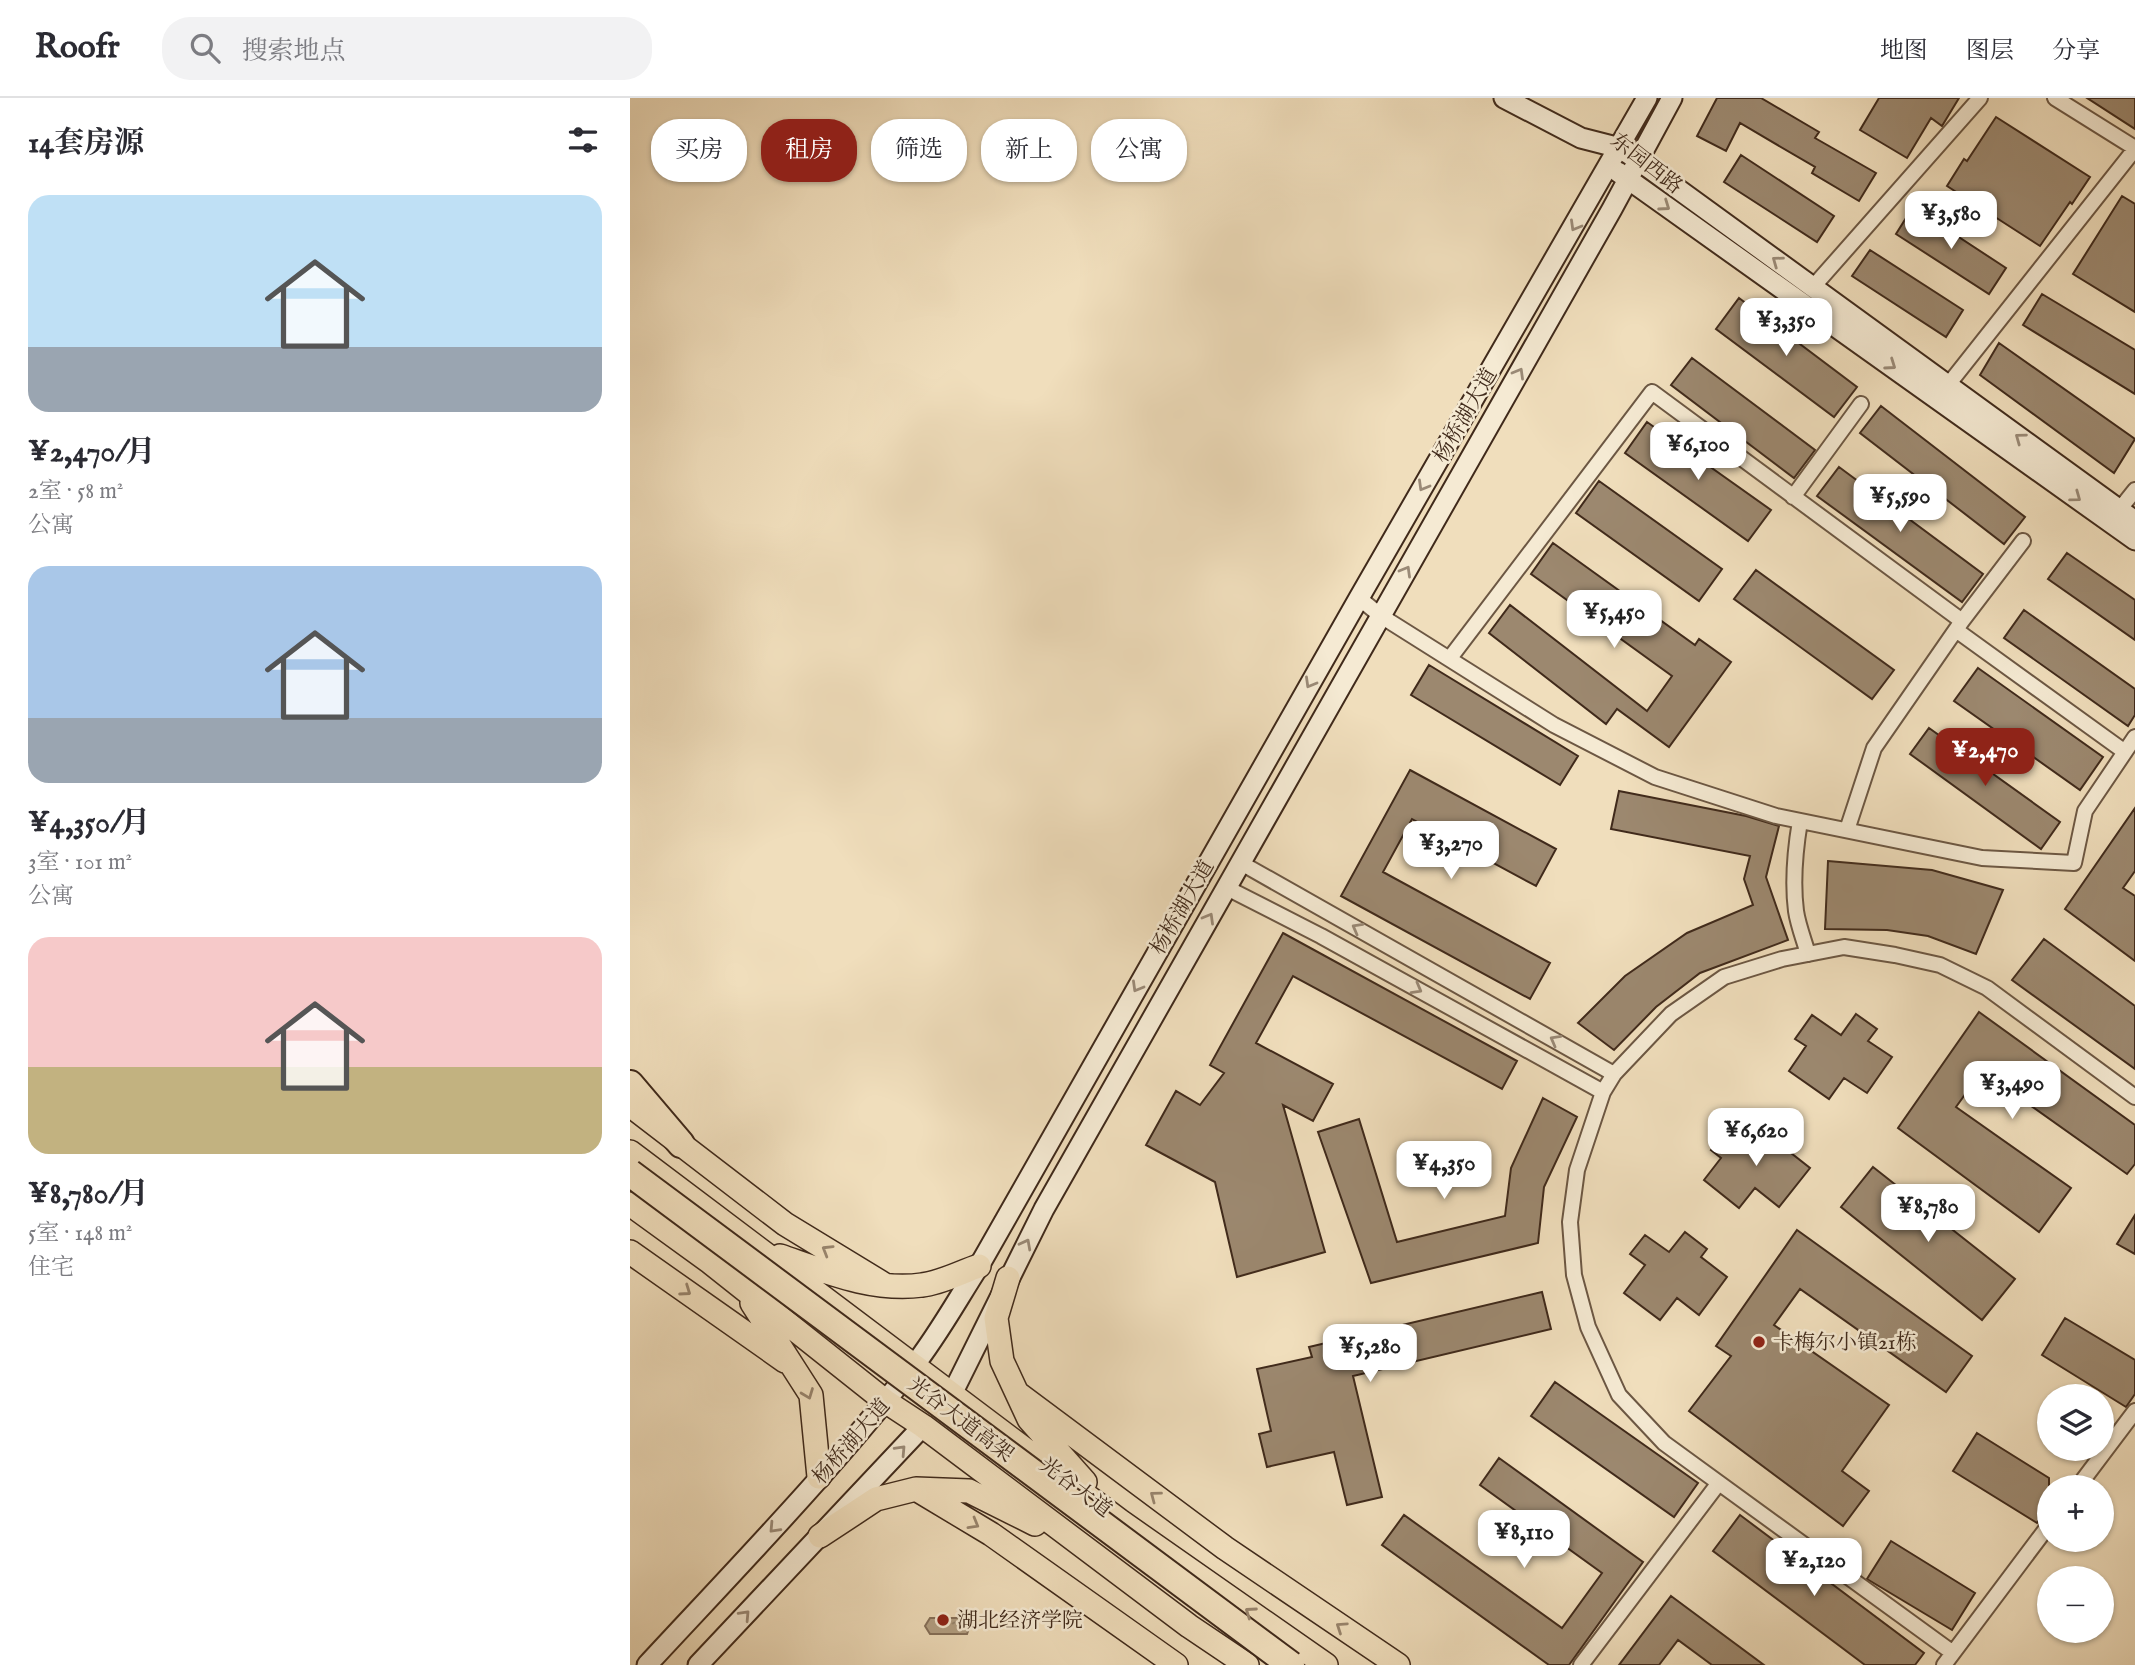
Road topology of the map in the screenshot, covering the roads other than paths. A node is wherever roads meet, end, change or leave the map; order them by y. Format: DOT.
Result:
graph roads {
  1 [pos="1504,98"];
  2 [pos="1647,98"];
  3 [pos="1672,98"];
  4 [pos="1980,98"];
  5 [pos="2055,98"];
  6 [pos="1581,138"];
  7 [pos="1620,148"];
  8 [pos="2135,148"];
  9 [pos="1638,160"];
  10 [pos="1609,167"];
  11 [pos="1627,179"];
  12 [pos="1813,287"];
  13 [pos="1948,386"];
  14 [pos="1861,404"];
  15 [pos="2135,489"];
  16 [pos="1793,496"];
  17 [pos="2127,516"];
  18 [pos="2135,540"];
  19 [pos="2023,541"];
  20 [pos="1359,598"];
  21 [pos="1381,616"];
  22 [pos="1959,626"];
  23 [pos="1450,659"];
  24 [pos="2135,737"];
  25 [pos="2125,752"];
  26 [pos="1800,821"];
  27 [pos="1847,830"];
  28 [pos="1241,863"];
  29 [pos="1227,888"];
  30 [pos="1808,954"];
  31 [pos="1614,1074"];
  32 [pos="630,1084"];
  33 [pos="1603,1092"];
  34 [pos="2135,1097"];
  35 [pos="630,1105"];
  36 [pos="681,1144"];
  37 [pos="634,1158"];
  38 [pos="630,1191"];
  39 [pos="630,1204"];
  40 [pos="757,1248"];
  41 [pos="630,1252"];
  42 [pos="710,1262"];
  43 [pos="979,1266"];
  44 [pos="1008,1278"];
  45 [pos="886,1285"];
  46 [pos="915,1366"];
  47 [pos="794,1367"];
  48 [pos="1017,1393"];
  49 [pos="952,1394"];
  50 [pos="886,1401"];
  51 [pos="2135,1411"];
  52 [pos="923,1426"];
  53 [pos="2087,1475"];
  54 [pos="819,1477"];
  55 [pos="1718,1484"];
  56 [pos="916,1489"];
  57 [pos="1119,1521"];
  58 [pos="820,1536"];
  59 [pos="2037,1541"];
  60 [pos="1085,1548"];
  61 [pos="1203,1636"];
  62 [pos="1949,1659"];
  63 [pos="647,1665"];
  64 [pos="698,1665"];
  65 [pos="1176,1665"];
  66 [pos="1227,1665"];
  67 [pos="1247,1665"];
  68 [pos="1265,1665"];
  69 [pos="1291,1665"];
  70 [pos="1326,1665"];
  71 [pos="1398,1665"];
  72 [pos="1581,1665"];
  1 -- 6 [label="main road"];
  2 -- 7 [label="main road, 杨桥湖大道"];
  3 -- 9 [label="main road, 杨桥湖大道"];
  4 -- 12 [label="street"];
  5 -- 8 [label="street"];
  6 -- 7 [label="main road, 东园西路"];
  6 -- 10 [label="main road, 东园西路"];
  7 -- 9 [label="main road, 东园西路"];
  7 -- 10 [label="main road, 杨桥湖大道"];
  8 -- 13 [label="street"];
  9 -- 11 [label="main road, 杨桥湖大道"];
  12 -- 9 [label="main road, 东园西路, one-way"];
  10 -- 11 [label="main road, 东园西路"];
  10 -- 20 [label="main road, 杨桥湖大道, one-way"];
  11 -- 18 [label="main road, 东园西路, one-way"];
  21 -- 11 [label="main road, 杨桥湖大道, one-way"];
  12 -- 13 [label="main road, 东园西路"];
  17 -- 13 [label="main road, 东园西路, one-way"];
  14 -- 16 [label="street"];
  15 -- 17 [label="street"];
  16 -- 22 [label="street"];
  16 -- 23 [label="street"];
  19 -- 22 [label="street"];
  20 -- 21 [label="street"];
  20 -- 43 [label="main road, 杨桥湖大道, one-way"];
  21 -- 23 [label="street"];
  21 -- 28 [label="main road, 杨桥湖大道"];
  22 -- 25 [label="street"];
  22 -- 27 [label="street"];
  23 -- 26 [label="street"];
  24 -- 25 [label="street"];
  25 -- 27 [label="street"];
  26 -- 27 [label="street"];
  26 -- 30 [label="street"];
  28 -- 29 [label="main road, 杨桥湖大道"];
  31 -- 28 [label="street, one-way"];
  29 -- 33 [label="street, one-way"];
  44 -- 29 [label="main road, 杨桥湖大道, one-way"];
  30 -- 31 [label="street"];
  30 -- 34 [label="street"];
  31 -- 33 [label="street"];
  32 -- 36 [label="highway"];
  33 -- 55 [label="street"];
  35 -- 36 [label="main road"];
  45 -- 36 [label="main road, one-way"];
  37 -- 40 [label="main road, 光谷大道"];
  37 -- 69 [label="highway, 光谷大道高架, bridge"];
  38 -- 68 [label="highway, 光谷大道高架"];
  39 -- 42 [label="main road, 光谷大道"];
  40 -- 45 [label="main road"];
  40 -- 46 [label="main road, 光谷大道"];
  41 -- 47 [label="main road, one-way"];
  42 -- 47 [label="main road"];
  42 -- 50 [label="main road, 光谷大道"];
  43 -- 45 [label="main road"];
  43 -- 46 [label="main road, 杨桥湖大道"];
  44 -- 48 [label="main road"];
  44 -- 49 [label="main road, 杨桥湖大道"];
  46 -- 49 [label="main road, 光谷大道"];
  46 -- 50 [label="main road, 杨桥湖大道"];
  47 -- 54 [label="main road, one-way"];
  48 -- 57 [label="main road"];
  71 -- 48 [label="main road, one-way"];
  49 -- 52 [label="main road, 杨桥湖大道"];
  49 -- 57 [label="main road, 光谷大道"];
  50 -- 52 [label="main road, 光谷大道"];
  50 -- 54 [label="main road, 杨桥湖大道"];
  51 -- 53 [label="street"];
  58 -- 52 [label="main road, 杨桥湖大道, one-way"];
  52 -- 60 [label="main road, 光谷大道"];
  54 -- 63 [label="main road, 杨桥湖大道, one-way"];
  55 -- 62 [label="street"];
  55 -- 72 [label="street"];
  56 -- 58 [label="main road"];
  56 -- 60 [label="main road"];
  56 -- 65 [label="main road, one-way"];
  70 -- 57 [label="main road, 光谷大道, one-way"];
  64 -- 58 [label="main road, 杨桥湖大道, one-way"];
  59 -- 62 [label="street"];
  60 -- 61 [label="main road, 光谷大道"];
  61 -- 66 [label="main road"];
  61 -- 67 [label="main road, 光谷大道"];
}
